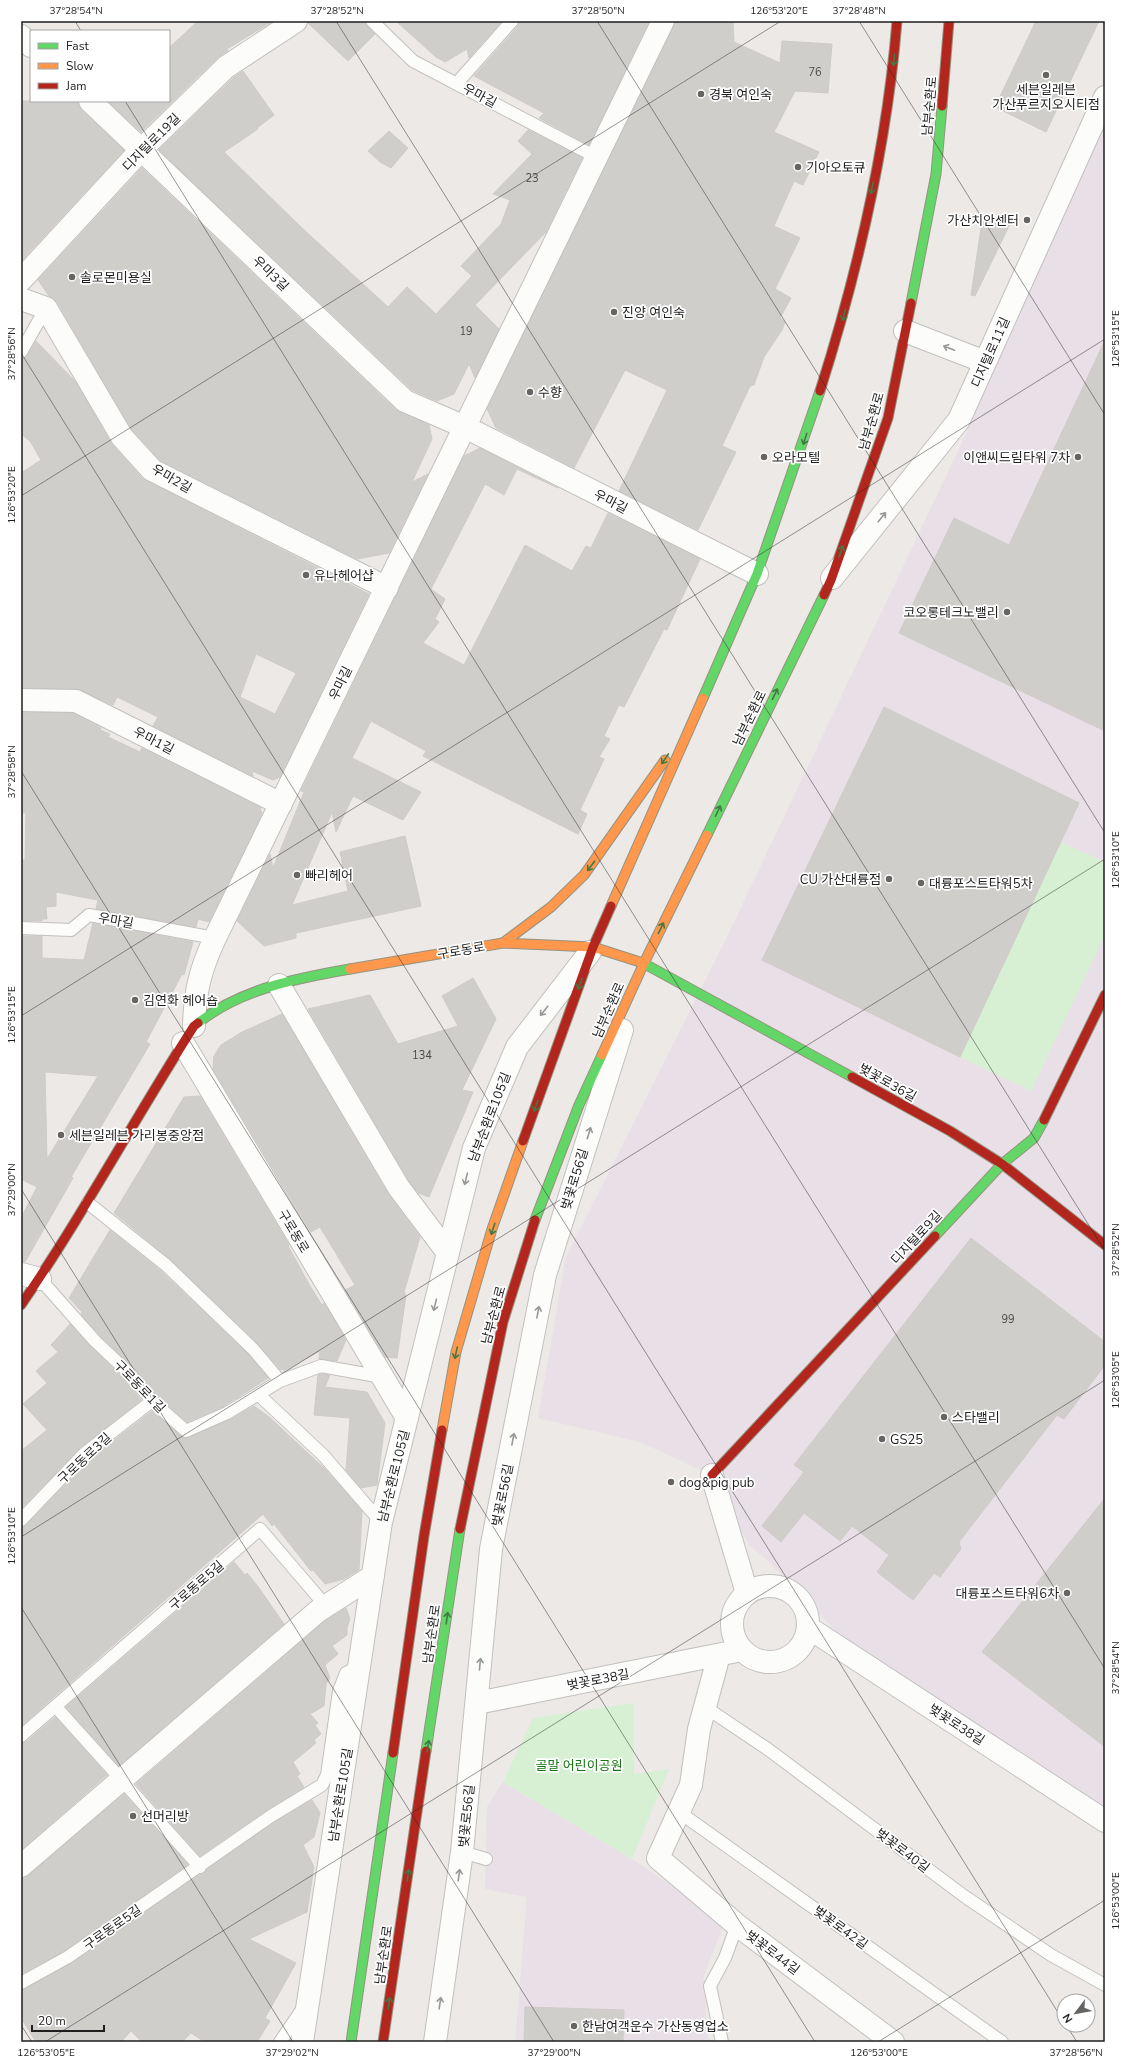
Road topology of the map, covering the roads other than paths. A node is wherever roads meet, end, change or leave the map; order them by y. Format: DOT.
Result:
graph roads {
  1 [pos="296,21"];
  2 [pos="372,21"];
  3 [pos="512,21"];
  4 [pos="663,21"];
  5 [pos="897,21"];
  6 [pos="949,21"];
  7 [pos="21,36"];
  8 [pos="30,45"];
  9 [pos="457,83"];
  10 [pos="1105,97"];
  11 [pos="91,102"];
  12 [pos="141,150"];
  13 [pos="596,158"];
  14 [pos="21,280"];
  15 [pos="21,299"];
  16 [pos="46,308"];
  17 [pos="905,331"];
  18 [pos="21,352"];
  19 [pos="985,362"];
  20 [pos="465,427"];
  21 [pos="757,574"];
  22 [pos="831,580"];
  23 [pos="387,588"];
  24 [pos="21,700"];
  25 [pos="695,716"];
  26 [pos="281,804"];
  27 [pos="21,928"];
  28 [pos="215,938"];
  29 [pos="503,943"];
  30 [pos="593,947"];
  31 [pos="644,963"];
  32 [pos="278,985"];
  33 [pos="1105,995"];
  34 [pos="188,1035"];
  35 [pos="1002,1164"];
  36 [pos="88,1203"];
  37 [pos="1105,1245"];
  38 [pos="448,1253"];
  39 [pos="30,1276"];
  40 [pos="21,1305"];
  41 [pos="382,1377"];
  42 [pos="280,1381"];
  43 [pos="259,1395"];
  44 [pos="152,1401"];
  45 [pos="407,1418"];
  46 [pos="712,1476"];
  47 [pos="21,1520"];
  48 [pos="381,1522"];
  49 [pos="373,1576"];
  50 [pos="747,1593"];
  51 [pos="325,1605"];
  52 [pos="809,1628"];
  53 [pos="742,1650"];
  54 [pos="719,1655"];
  55 [pos="359,1666"];
  56 [pos="477,1703"];
  57 [pos="56,1707"];
  58 [pos="705,1707"];
  59 [pos="21,1736"];
  60 [pos="121,1780"];
  61 [pos="680,1812"];
  62 [pos="1105,1820"];
  63 [pos="462,1852"];
  64 [pos="486,1859"];
  65 [pos="21,1866"];
  66 [pos="200,1867"];
  67 [pos="737,1925"];
  68 [pos="21,1983"];
  69 [pos="1105,1985"];
  70 [pos="309,1998"];
  71 [pos="280,2042"];
  72 [pos="302,2042"];
  73 [pos="351,2042"];
  74 [pos="383,2042"];
  75 [pos="435,2042"];
  76 [pos="722,2042"];
  77 [pos="893,2042"];
  78 [pos="1002,2042"];
  1 -- 12 [label="street, 디지털로19길"];
  2 -- 9 [label="lane, 우마길"];
  3 -- 9 [label="lane"];
  4 -- 13 [label="street, 우마길"];
  5 -- 21 [label="main road, 남부순환로, one-way"];
  6 -- 17 [label="main road, 남부순환로"];
  7 -- 8 [label="street"];
  9 -- 13 [label="lane, 우마길"];
  10 -- 19 [label="street, 디지털로11길"];
  11 -- 12 [label="street, 우마3길"];
  12 -- 14 [label="street, 디지털로19길"];
  12 -- 20 [label="street, 우마3길"];
  13 -- 20 [label="street, 우마길"];
  15 -- 16 [label="street"];
  16 -- 18 [label="lane"];
  16 -- 23 [label="street, 우마2길"];
  19 -- 17 [label="street, one-way"];
  22 -- 17 [label="main road, 남부순환로, one-way"];
  22 -- 19 [label="street, 디지털로11길, one-way"];
  20 -- 21 [label="street, 우마길"];
  20 -- 23 [label="street, 우마길"];
  21 -- 25 [label="main road, 남부순환로"];
  31 -- 22 [label="main road, 남부순환로, one-way"];
  23 -- 26 [label="street, 우마길"];
  24 -- 26 [label="street, 우마1길"];
  25 -- 29 [label="main road, one-way"];
  25 -- 30 [label="main road, 남부순환로"];
  26 -- 28 [label="street, 우마길"];
  27 -- 28 [label="lane, 우마길"];
  28 -- 34 [label="street, 우마길"];
  29 -- 30 [label="main road, 구로동로"];
  29 -- 32 [label="main road, 구로동로"];
  30 -- 31 [label="main road, 구로동로"];
  30 -- 38 [label="street, 남부순환로105길, one-way"];
  30 -- 73 [label="main road, 남부순환로, one-way"];
  31 -- 35 [label="main road, 벚꽃로36길"];
  56 -- 31 [label="street, 벚꽃로56길, one-way"];
  74 -- 31 [label="main road, 남부순환로, one-way"];
  32 -- 34 [label="main road, 구로동로"];
  32 -- 38 [label="street"];
  33 -- 35 [label="main road, 디지털로9길"];
  34 -- 36 [label="main road, 구로동로"];
  34 -- 41 [label="street, 구로동로"];
  35 -- 37 [label="main road, 벚꽃로36길"];
  35 -- 46 [label="main road, 디지털로9길"];
  36 -- 39 [label="main road, 구로동로"];
  36 -- 42 [label="lane"];
  38 -- 45 [label="street, 남부순환로105길, one-way"];
  39 -- 40 [label="main road, 구로동로"];
  39 -- 44 [label="lane, 구로동로1길"];
  41 -- 42 [label="lane, 구로동로1길"];
  41 -- 45 [label="street, 구로동로"];
  42 -- 43 [label="lane, 구로동로1길"];
  43 -- 44 [label="lane, 구로동로1길"];
  43 -- 48 [label="lane"];
  44 -- 47 [label="lane, 구로동로3길"];
  45 -- 48 [label="street, 남부순환로105길"];
  46 -- 50 [label="street"];
  48 -- 49 [label="street, 남부순환로105길"];
  49 -- 51 [label="street"];
  49 -- 55 [label="street, 남부순환로105길"];
  50 -- 52 [label="street"];
  50 -- 53 [label="street"];
  51 -- 57 [label="lane, 구로동로5길"];
  51 -- 60 [label="street"];
  52 -- 53 [label="street"];
  52 -- 62 [label="street, 벚꽃로38길"];
  53 -- 54 [label="street, 벚꽃로38길"];
  54 -- 56 [label="street, 벚꽃로38길"];
  54 -- 58 [label="street"];
  55 -- 66 [label="lane, 구로동로5길"];
  55 -- 70 [label="street, 남부순환로105길"];
  56 -- 63 [label="street, 벚꽃로56길"];
  57 -- 59 [label="lane, 구로동로5길"];
  57 -- 60 [label="lane"];
  58 -- 61 [label="street"];
  58 -- 69 [label="lane, 벚꽃로40길"];
  60 -- 65 [label="street"];
  60 -- 66 [label="lane"];
  61 -- 67 [label="street, 벚꽃로44길"];
  61 -- 78 [label="lane, 벚꽃로42길"];
  63 -- 64 [label="lane"];
  75 -- 63 [label="street, 벚꽃로56길, one-way"];
  66 -- 68 [label="lane, 구로동로5길"];
  67 -- 76 [label="lane"];
  67 -- 77 [label="street, 벚꽃로44길"];
  70 -- 71 [label="lane"];
  70 -- 72 [label="street, 남부순환로105길"];
}
